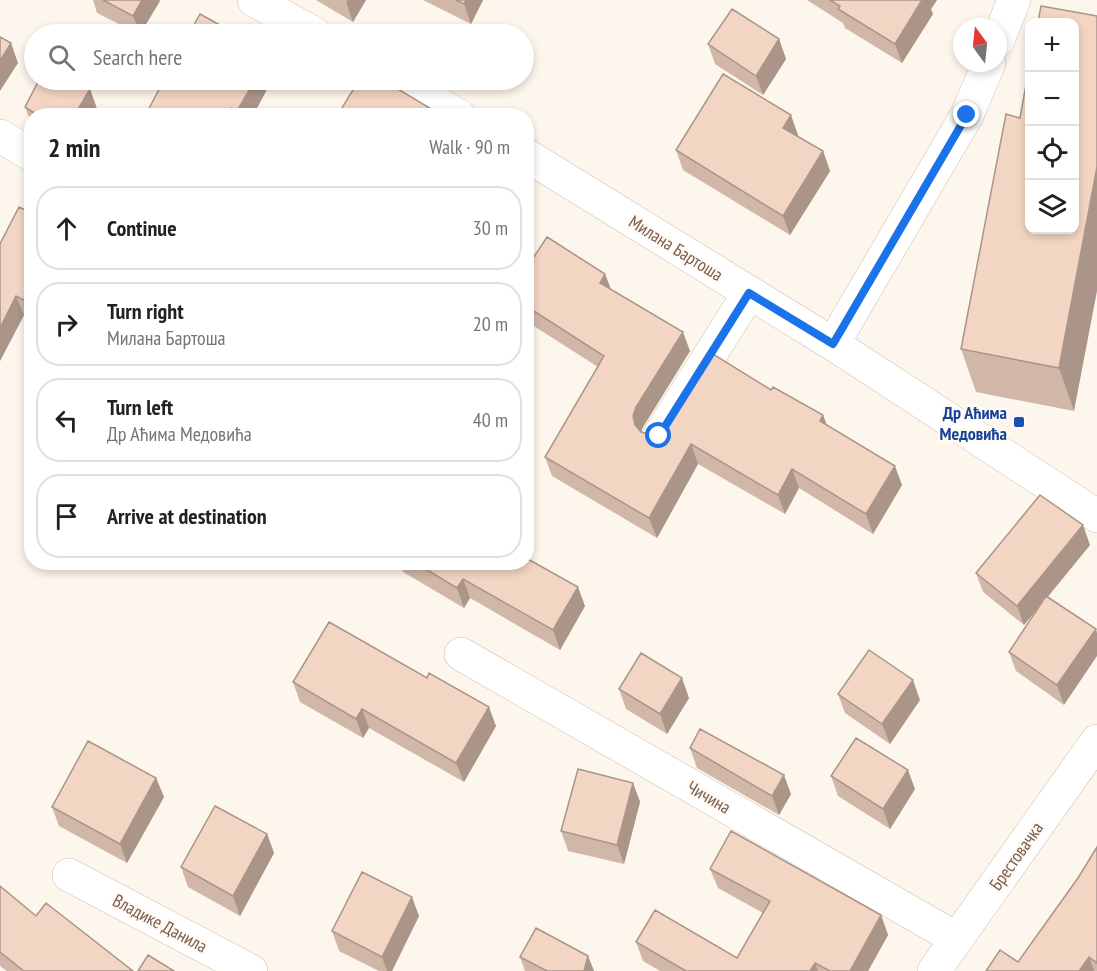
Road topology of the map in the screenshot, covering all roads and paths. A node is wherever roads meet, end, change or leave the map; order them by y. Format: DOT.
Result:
graph roads {
  1 [pos="254,0"];
  2 [pos="1014,0"];
  3 [pos="1007,18"];
  4 [pos="297,24"];
  5 [pos="984,72"];
  6 [pos="413,90"];
  7 [pos="445,108"];
  8 [pos="0,136"];
  9 [pos="24,150"];
  10 [pos="534,160"];
  11 [pos="749,293"];
  12 [pos="833,344"];
  13 [pos="659,436"];
  14 [pos="1097,516"];
  15 [pos="461,654"];
  16 [pos="1097,741"];
  17 [pos="69,875"];
  18 [pos="957,939"];
  19 [pos="251,971"];
  20 [pos="934,971"];
  1 -- 4 [label="street"];
  2 -- 3 [label="street"];
  5 -- 12 [label="street"];
  6 -- 7 [label="street"];
  8 -- 9 [label="street"];
  10 -- 11 [label="street, Милана Бартоша"];
  11 -- 12 [label="street, Милана Бартоша"];
  11 -- 13 [label="street"];
  12 -- 14 [label="street, Милана Бартоша"];
  15 -- 18 [label="street, Чичина"];
  16 -- 18 [label="street, Брестовачка"];
  17 -- 19 [label="street, Владике Данила"];
  18 -- 20 [label="street, Брестовачка"];
}
